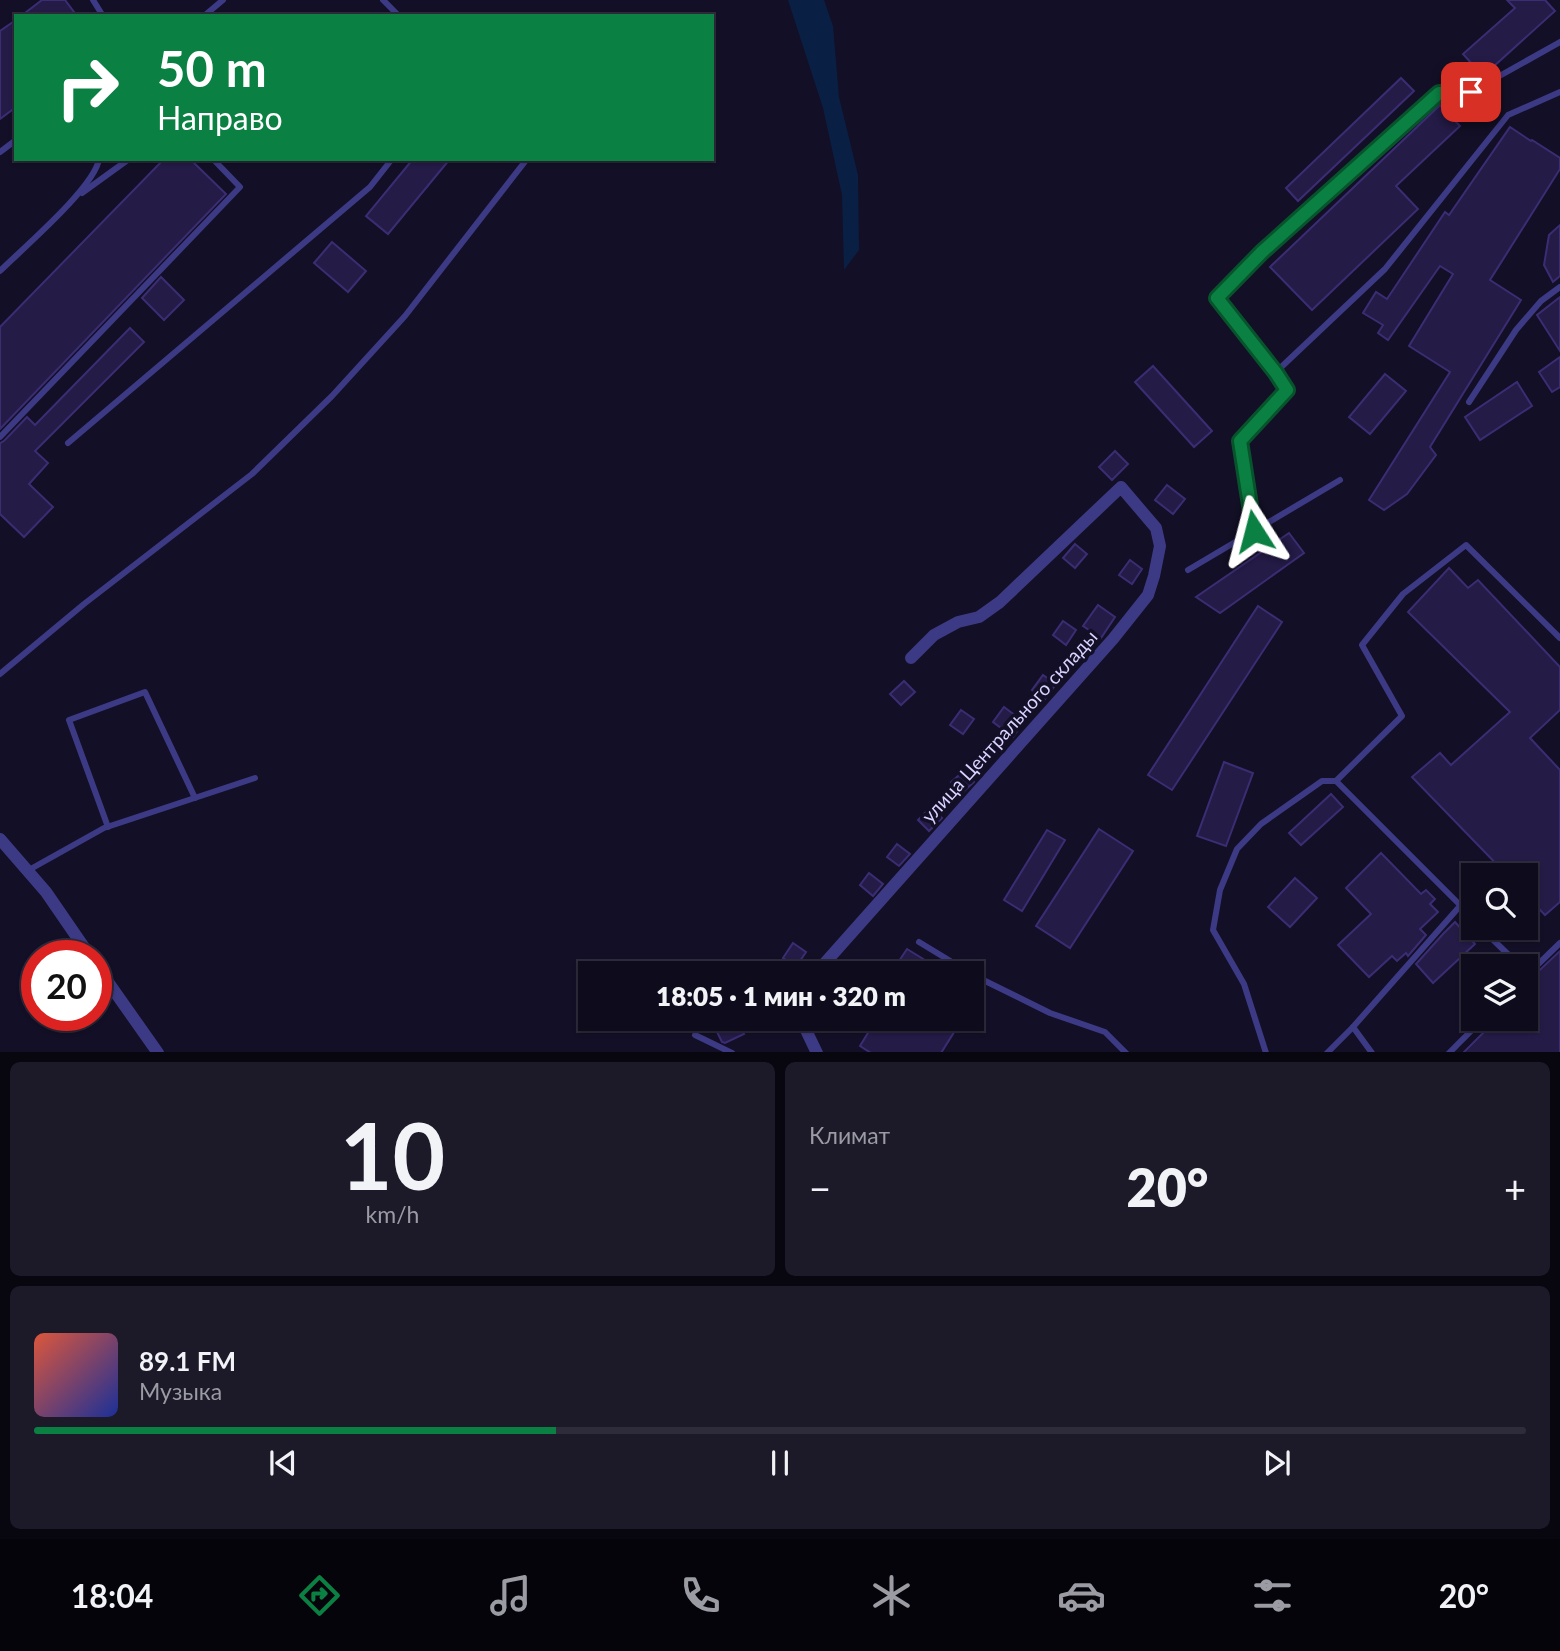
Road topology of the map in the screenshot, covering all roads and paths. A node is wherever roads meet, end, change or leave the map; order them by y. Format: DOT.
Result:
graph roads {
  1 [pos="223,0"];
  2 [pos="383,0"];
  3 [pos="206,14"];
  4 [pos="397,14"];
  5 [pos="1560,41"];
  6 [pos="1560,92"];
  7 [pos="99,161"];
  8 [pos="126,161"];
  9 [pos="215,161"];
  10 [pos="390,161"];
  11 [pos="525,161"];
  12 [pos="75,198"];
  13 [pos="0,271"];
  14 [pos="1560,287"];
  15 [pos="1276,373"];
  16 [pos="1469,402"];
  17 [pos="0,437"];
  18 [pos="68,443"];
  19 [pos="1340,480"];
  20 [pos="1254,531"];
  21 [pos="1188,570"];
  22 [pos="1560,638"];
  23 [pos="911,658"];
  24 [pos="0,674"];
  25 [pos="255,778"];
  26 [pos="1336,781"];
  27 [pos="195,798"];
  28 [pos="108,827"];
  29 [pos="0,839"];
  30 [pos="27,871"];
  31 [pos="1460,906"];
  32 [pos="79,940"];
  33 [pos="1494,940"];
  34 [pos="919,942"];
  35 [pos="1560,943"];
  36 [pos="1508,954"];
  37 [pos="827,961"];
  38 [pos="951,961"];
  39 [pos="1538,964"];
  40 [pos="984,980"];
  41 [pos="112,987"];
  42 [pos="1353,1027"];
  43 [pos="806,1031"];
  44 [pos="1471,1031"];
  45 [pos="695,1035"];
  46 [pos="158,1052"];
  47 [pos="732,1052"];
  48 [pos="817,1052"];
  49 [pos="1126,1052"];
  50 [pos="1266,1052"];
  51 [pos="1327,1052"];
  52 [pos="1372,1052"];
  53 [pos="1449,1052"];
  1 -- 3 [label="lane"];
  2 -- 4 [label="lane"];
  5 -- 15 [label="lane"];
  6 -- 15 [label="lane"];
  7 -- 12 [label="lane"];
  8 -- 12 [label="lane"];
  9 -- 17 [label="lane"];
  10 -- 18 [label="lane"];
  11 -- 24 [label="lane"];
  12 -- 13 [label="lane"];
  14 -- 16 [label="lane"];
  15 -- 20 [label="lane"];
  19 -- 20 [label="lane"];
  20 -- 21 [label="lane"];
  22 -- 26 [label="lane"];
  23 -- 37 [label="street, улица Центрального склады"];
  25 -- 27 [label="lane"];
  26 -- 31 [label="lane"];
  26 -- 50 [label="lane"];
  27 -- 28 [label="lane"];
  27 -- 28 [label="lane"];
  28 -- 30 [label="lane"];
  29 -- 30 [label="street"];
  30 -- 32 [label="street"];
  31 -- 42 [label="lane"];
  33 -- 36 [label="lane"];
  34 -- 38 [label="lane"];
  35 -- 39 [label="lane"];
  40 -- 49 [label="lane"];
  41 -- 46 [label="street"];
  42 -- 51 [label="lane"];
  42 -- 52 [label="lane"];
  43 -- 48 [label="street"];
  44 -- 53 [label="lane"];
  45 -- 47 [label="lane"];
}
